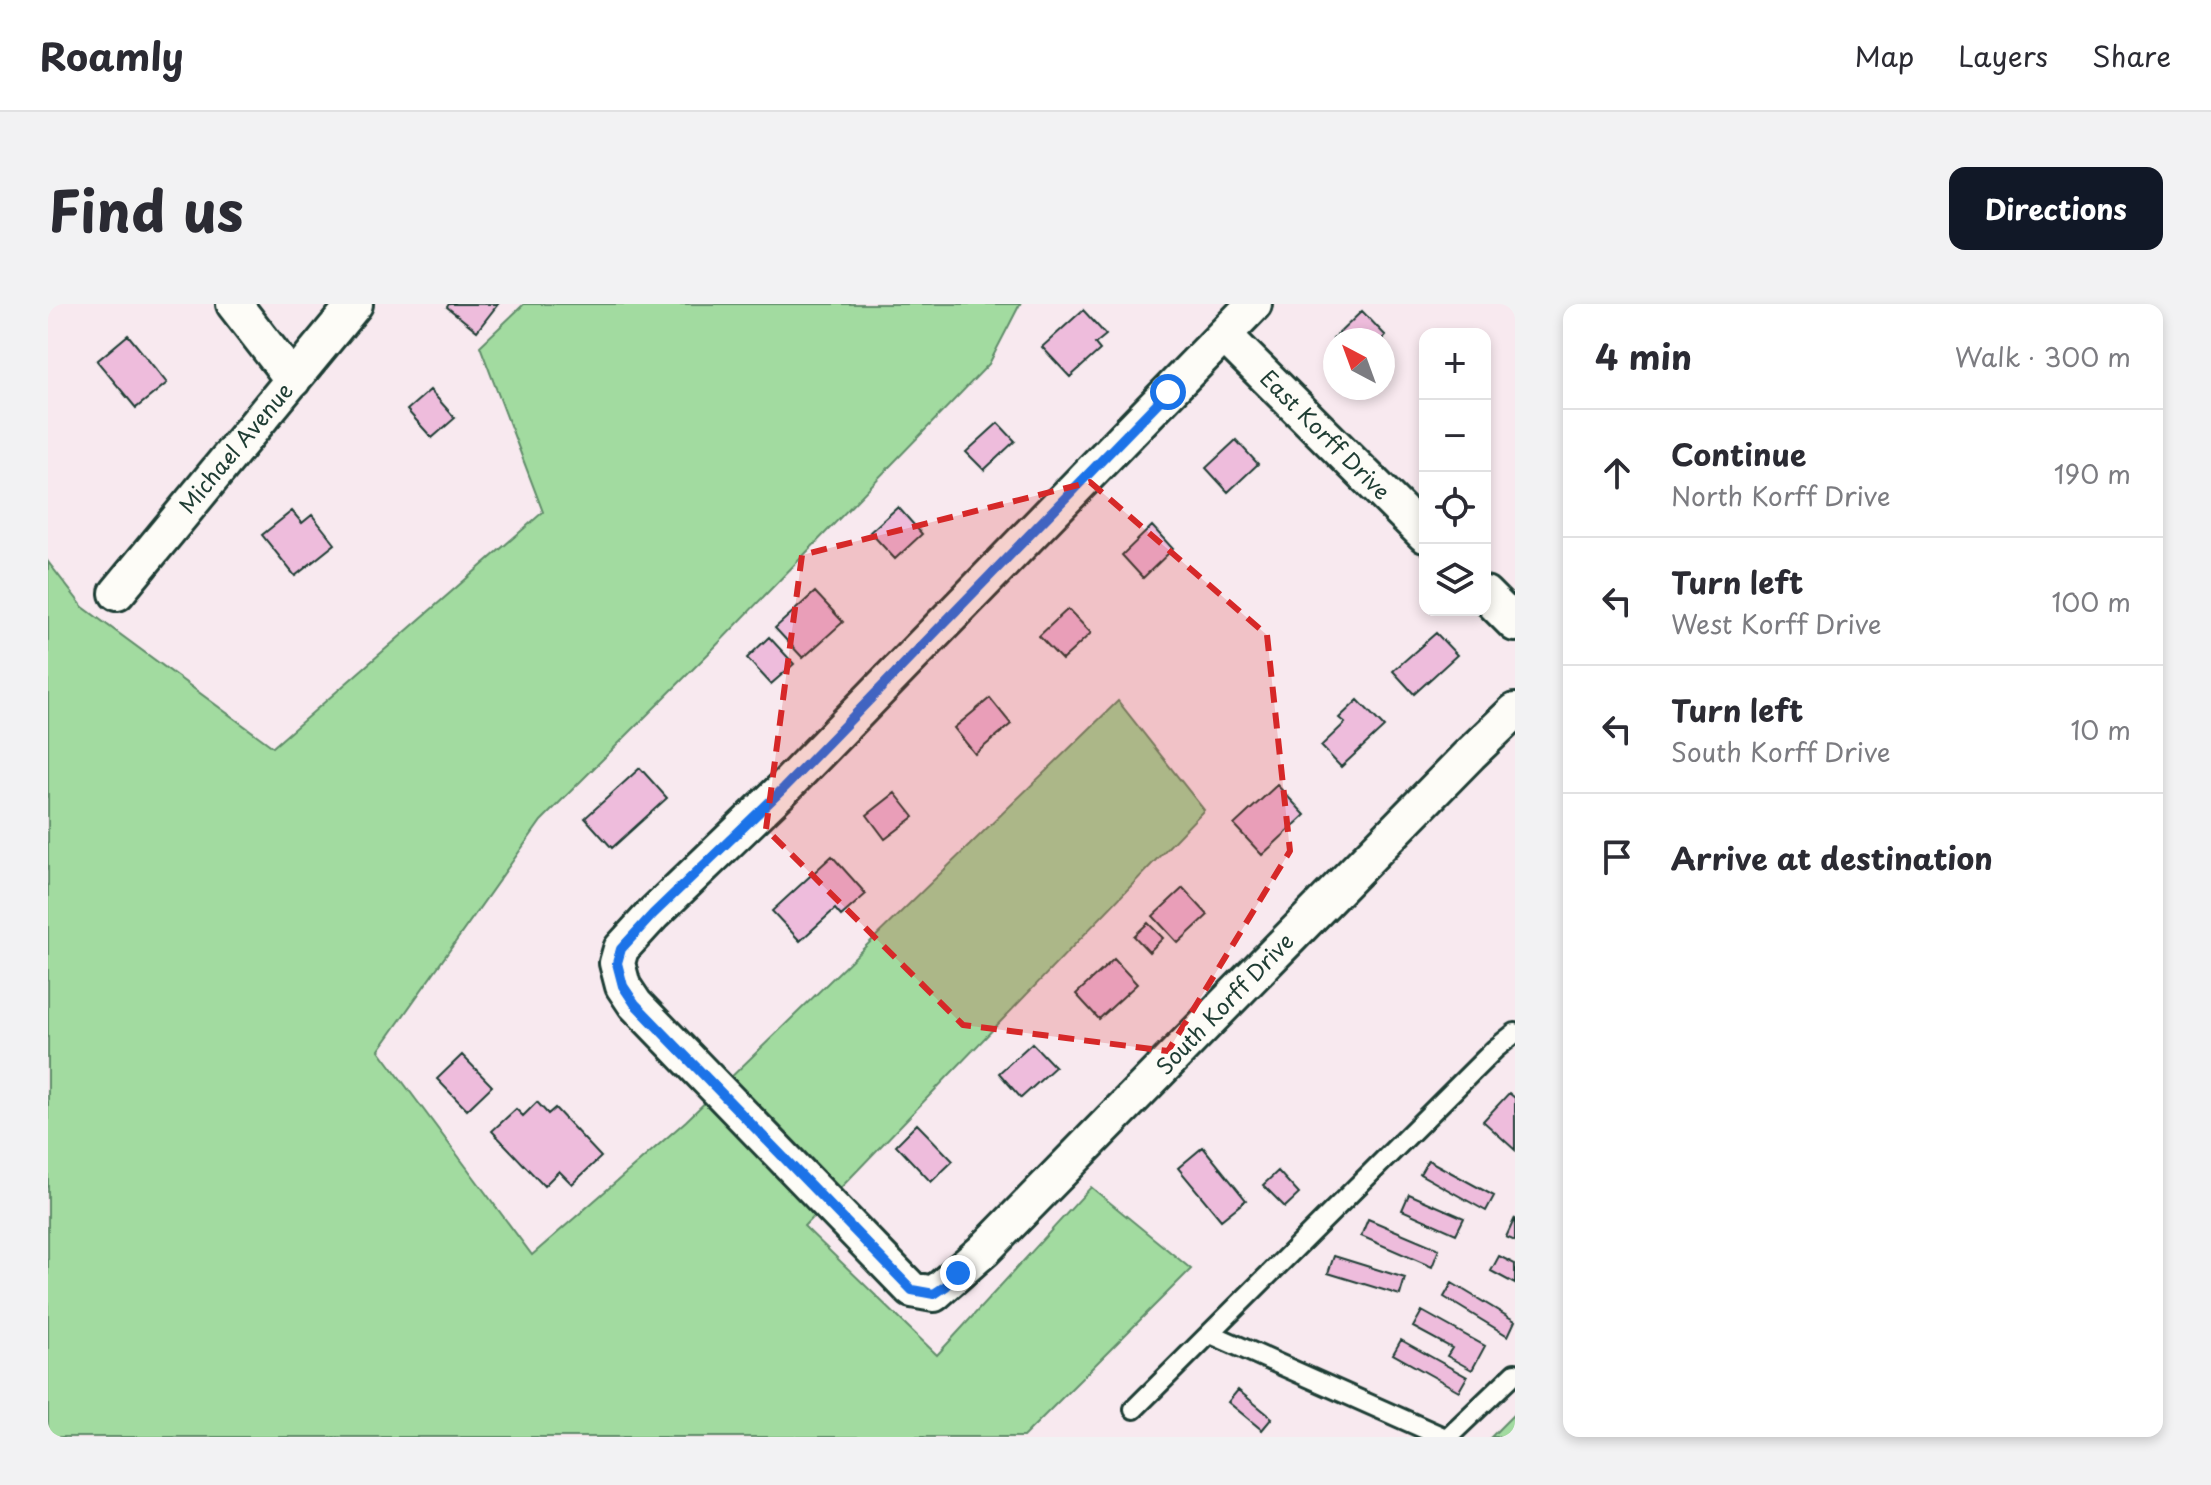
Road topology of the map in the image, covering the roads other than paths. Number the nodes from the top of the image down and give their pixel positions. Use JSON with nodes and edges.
{"nodes":[{"id":1,"x":234,"y":304,"type":"edge"},
{"id":2,"x":355,"y":304,"type":"edge"},
{"id":3,"x":1254,"y":304,"type":"edge"},
{"id":4,"x":1224,"y":335,"type":"junction"},
{"id":5,"x":293,"y":380,"type":"junction"},
{"id":6,"x":1419,"y":529,"type":"edge"},
{"id":7,"x":117,"y":593,"type":"dead end"},
{"id":8,"x":1491,"y":600,"type":"edge"},
{"id":9,"x":1515,"y":624,"type":"edge"},
{"id":10,"x":1515,"y":711,"type":"edge"},
{"id":11,"x":1515,"y":1033,"type":"edge"},
{"id":12,"x":1211,"y":1334,"type":"junction"},
{"id":13,"x":1515,"y":1373,"type":"edge"},
{"id":14,"x":1134,"y":1409,"type":"dead end"},
{"id":15,"x":1446,"y":1437,"type":"edge"}],
"edges":[{"from":1,"to":5,"type":"street"},
{"from":2,"to":5,"type":"street","name":"Michael Avenue"},
{"from":3,"to":4,"type":"street"},
{"from":4,"to":6,"type":"street","name":"East Korff Drive"},
{"from":4,"to":10,"type":"street","name":"South Korff Drive"},
{"from":5,"to":7,"type":"street","name":"Michael Avenue"},
{"from":8,"to":9,"type":"street"},
{"from":11,"to":12,"type":"lane"},
{"from":12,"to":14,"type":"lane"},
{"from":12,"to":15,"type":"lane"},
{"from":13,"to":15,"type":"lane"}]}
